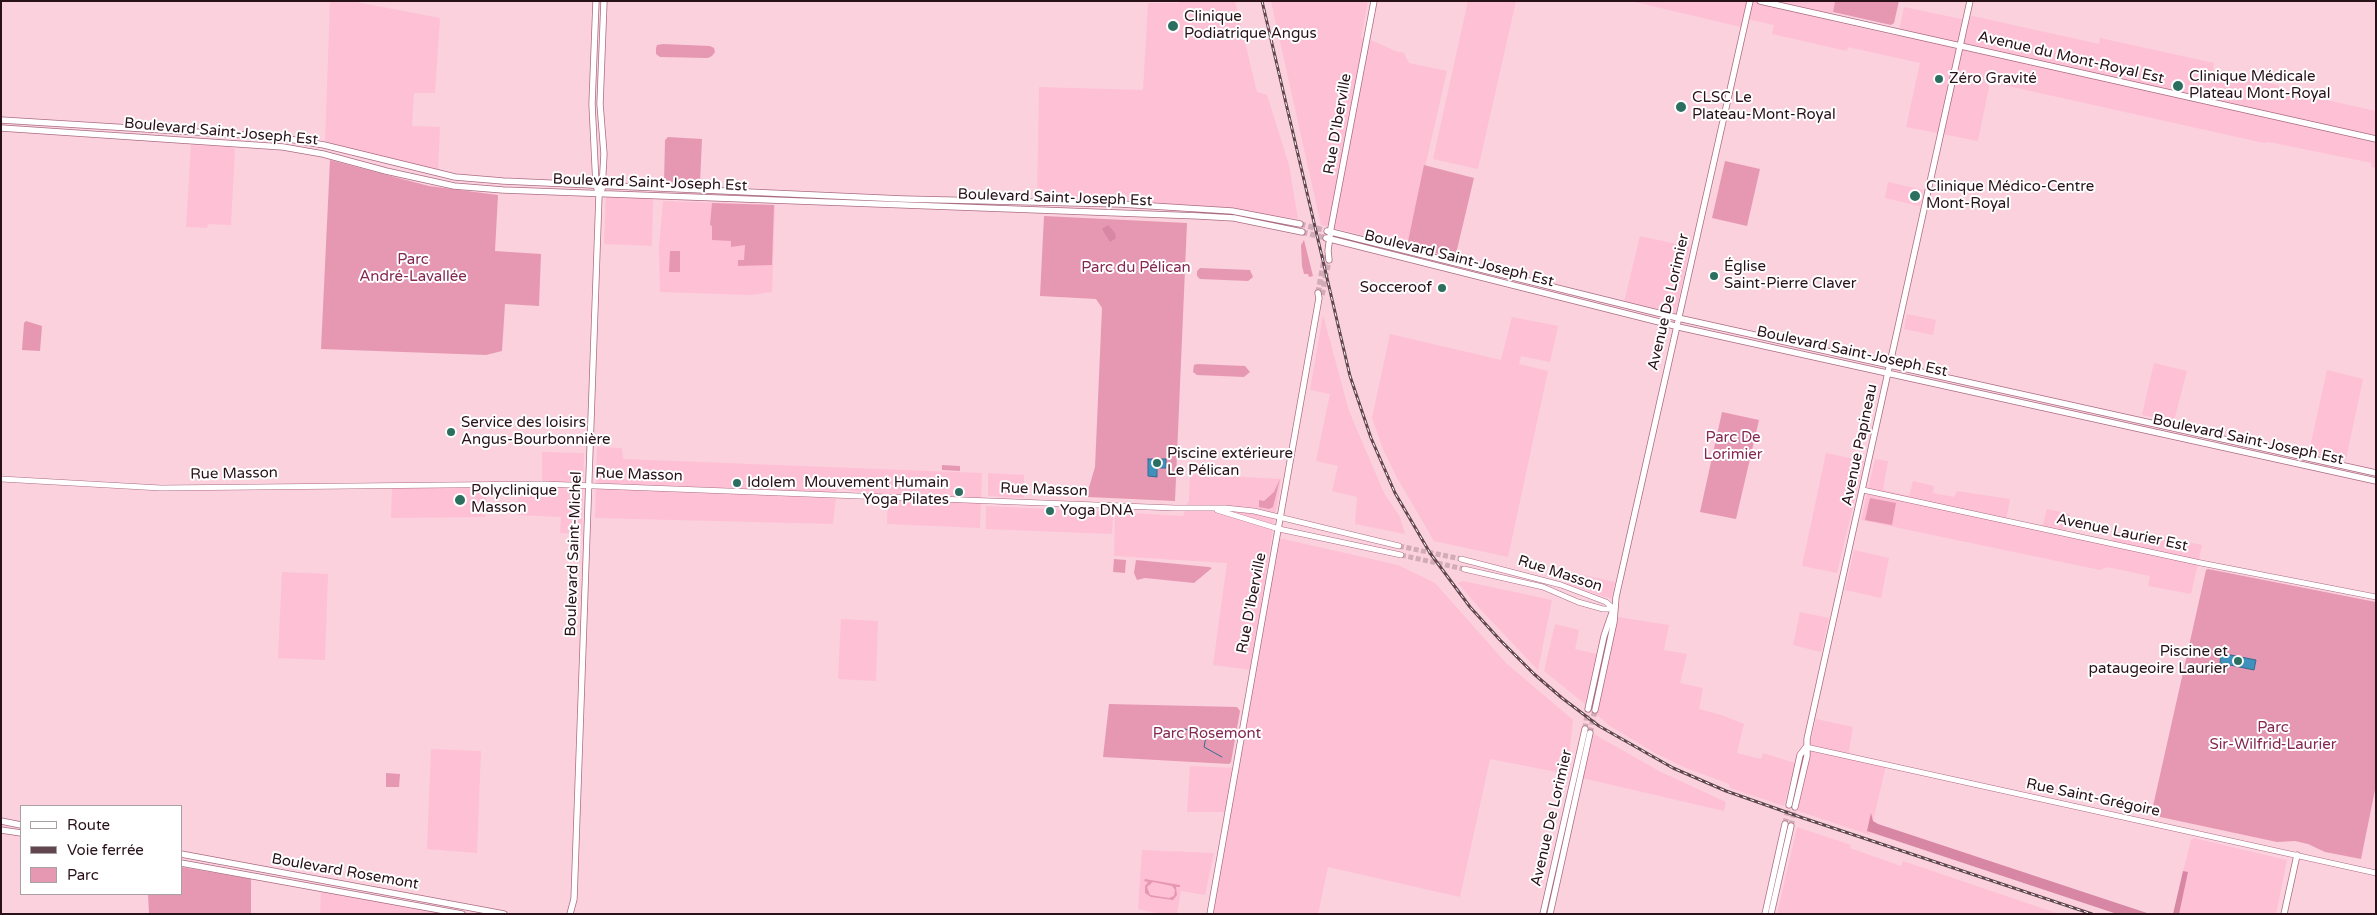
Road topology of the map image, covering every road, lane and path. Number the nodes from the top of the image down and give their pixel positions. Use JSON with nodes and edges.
{"nodes":[{"id":1,"x":596,"y":1,"type":"edge"},
{"id":2,"x":604,"y":1,"type":"edge"},
{"id":3,"x":1372,"y":1,"type":"edge"},
{"id":4,"x":1750,"y":1,"type":"edge"},
{"id":5,"x":1760,"y":1,"type":"edge"},
{"id":6,"x":1970,"y":1,"type":"edge"},
{"id":7,"x":1960,"y":46,"type":"junction"},
{"id":8,"x":1,"y":120,"type":"edge"},
{"id":9,"x":1,"y":128,"type":"edge"},
{"id":10,"x":2376,"y":139,"type":"edge"},
{"id":11,"x":596,"y":185,"type":"junction"},
{"id":12,"x":604,"y":185,"type":"junction"},
{"id":13,"x":599,"y":195,"type":"junction"},
{"id":14,"x":1300,"y":224,"type":"tunnel mouth"},
{"id":15,"x":1329,"y":231,"type":"junction"},
{"id":16,"x":1302,"y":232,"type":"tunnel mouth"},
{"id":17,"x":1328,"y":238,"type":"junction"},
{"id":18,"x":1327,"y":256,"type":"tunnel mouth"},
{"id":19,"x":1320,"y":295,"type":"tunnel mouth"},
{"id":20,"x":1678,"y":318,"type":"junction"},
{"id":21,"x":1676,"y":326,"type":"junction"},
{"id":22,"x":1889,"y":366,"type":"junction"},
{"id":23,"x":1888,"y":373,"type":"junction"},
{"id":24,"x":2376,"y":473,"type":"edge"},
{"id":25,"x":1,"y":479,"type":"edge"},
{"id":26,"x":2376,"y":481,"type":"edge"},
{"id":27,"x":589,"y":486,"type":"junction"},
{"id":28,"x":1863,"y":490,"type":"junction"},
{"id":29,"x":1217,"y":510,"type":"junction"},
{"id":30,"x":1280,"y":519,"type":"junction"},
{"id":31,"x":1279,"y":529,"type":"junction"},
{"id":32,"x":1399,"y":546,"type":"tunnel mouth"},
{"id":33,"x":1401,"y":555,"type":"tunnel mouth"},
{"id":34,"x":1461,"y":559,"type":"tunnel mouth"},
{"id":35,"x":1464,"y":569,"type":"tunnel mouth"},
{"id":36,"x":2376,"y":597,"type":"edge"},
{"id":37,"x":1614,"y":608,"type":"junction"},
{"id":38,"x":1588,"y":709,"type":"tunnel mouth"},
{"id":39,"x":1595,"y":710,"type":"tunnel mouth"},
{"id":40,"x":1806,"y":747,"type":"junction"},
{"id":41,"x":1792,"y":806,"type":"tunnel mouth"},
{"id":42,"x":1,"y":821,"type":"edge"},
{"id":43,"x":20,"y":825,"type":"edge"},
{"id":44,"x":1,"y":830,"type":"edge"},
{"id":45,"x":20,"y":833,"type":"edge"},
{"id":46,"x":182,"y":854,"type":"edge"},
{"id":47,"x":2297,"y":855,"type":"junction"},
{"id":48,"x":182,"y":863,"type":"edge"},
{"id":49,"x":2376,"y":873,"type":"edge"},
{"id":50,"x":2284,"y":913,"type":"edge"},
{"id":51,"x":462,"y":914,"type":"edge"},
{"id":52,"x":504,"y":914,"type":"edge"},
{"id":53,"x":570,"y":914,"type":"edge"},
{"id":54,"x":1210,"y":914,"type":"edge"},
{"id":55,"x":1543,"y":914,"type":"edge"},
{"id":56,"x":1550,"y":914,"type":"edge"},
{"id":57,"x":1765,"y":914,"type":"edge"},
{"id":58,"x":1771,"y":914,"type":"edge"}],
"edges":[{"from":1,"to":11,"type":"main road","name":"Boulevard Saint-Michel"},
{"from":2,"to":12,"type":"main road","name":"Boulevard Saint-Michel"},
{"from":3,"to":15,"type":"main road","name":"Rue D'Iberville"},
{"from":4,"to":20,"type":"main road","name":"Avenue De Lorimier"},
{"from":5,"to":7,"type":"main road","name":"Avenue du Mont-Royal Est"},
{"from":6,"to":7,"type":"main road","name":"Avenue Papineau"},
{"from":7,"to":10,"type":"main road","name":"Avenue du Mont-Royal Est"},
{"from":7,"to":22,"type":"main road","name":"Avenue Papineau"},
{"from":8,"to":11,"type":"main road","name":"Boulevard Saint-Joseph Est"},
{"from":9,"to":13,"type":"main road","name":"Boulevard Saint-Joseph Est"},
{"from":11,"to":12,"type":"main road","name":"Boulevard Saint-Joseph Est"},
{"from":11,"to":13,"type":"main road","name":"Boulevard Saint-Michel"},
{"from":12,"to":13,"type":"main road","name":"Boulevard Saint-Michel"},
{"from":12,"to":14,"type":"main road","name":"Boulevard Saint-Joseph Est"},
{"from":13,"to":16,"type":"main road","name":"Boulevard Saint-Joseph Est"},
{"from":13,"to":27,"type":"main road","name":"Boulevard Saint-Michel"},
{"from":15,"to":17,"type":"main road","name":"Rue D'Iberville"},
{"from":15,"to":20,"type":"main road","name":"Boulevard Saint-Joseph Est"},
{"from":17,"to":18,"type":"main road","name":"Rue D'Iberville"},
{"from":17,"to":21,"type":"main road","name":"Boulevard Saint-Joseph Est"},
{"from":19,"to":30,"type":"main road","name":"Rue D'Iberville"},
{"from":20,"to":21,"type":"main road","name":"Avenue De Lorimier"},
{"from":20,"to":22,"type":"main road","name":"Boulevard Saint-Joseph Est"},
{"from":21,"to":23,"type":"main road","name":"Boulevard Saint-Joseph Est"},
{"from":21,"to":37,"type":"main road","name":"Avenue De Lorimier"},
{"from":22,"to":23,"type":"main road","name":"Avenue Papineau"},
{"from":22,"to":24,"type":"main road","name":"Boulevard Saint-Joseph Est"},
{"from":23,"to":26,"type":"main road","name":"Boulevard Saint-Joseph Est"},
{"from":23,"to":28,"type":"main road","name":"Avenue Papineau"},
{"from":25,"to":27,"type":"street","name":"Rue Masson"},
{"from":27,"to":29,"type":"street","name":"Rue Masson"},
{"from":27,"to":53,"type":"main road","name":"Boulevard Saint-Michel"},
{"from":28,"to":36,"type":"street","name":"Avenue Laurier Est"},
{"from":28,"to":40,"type":"main road","name":"Avenue Papineau"},
{"from":29,"to":30,"type":"street","name":"Rue Masson"},
{"from":29,"to":31,"type":"street","name":"Rue Masson"},
{"from":30,"to":31,"type":"main road","name":"Rue D'Iberville"},
{"from":30,"to":32,"type":"street","name":"Rue Masson"},
{"from":31,"to":33,"type":"street","name":"Rue Masson"},
{"from":31,"to":54,"type":"main road","name":"Rue D'Iberville"},
{"from":34,"to":37,"type":"street","name":"Rue Masson"},
{"from":35,"to":37,"type":"street","name":"Rue Masson"},
{"from":37,"to":38,"type":"main road","name":"Avenue De Lorimier"},
{"from":37,"to":39,"type":"main road","name":"Avenue De Lorimier"},
{"from":40,"to":41,"type":"main road","name":"Avenue Papineau"},
{"from":40,"to":47,"type":"street","name":"Rue Saint-Grégoire"},
{"from":42,"to":43,"type":"main road"},
{"from":44,"to":45,"type":"main road"},
{"from":46,"to":52,"type":"main road","name":"Boulevard Rosemont"},
{"from":47,"to":49,"type":"street","name":"Rue Saint-Grégoire"},
{"from":47,"to":50,"type":"main road"},
{"from":48,"to":51,"type":"main road","name":"Boulevard Rosemont"},
{"from":55,"to":56,"type":"main road","name":"Avenue De Lorimier"},
{"from":57,"to":58,"type":"main road"}]}
